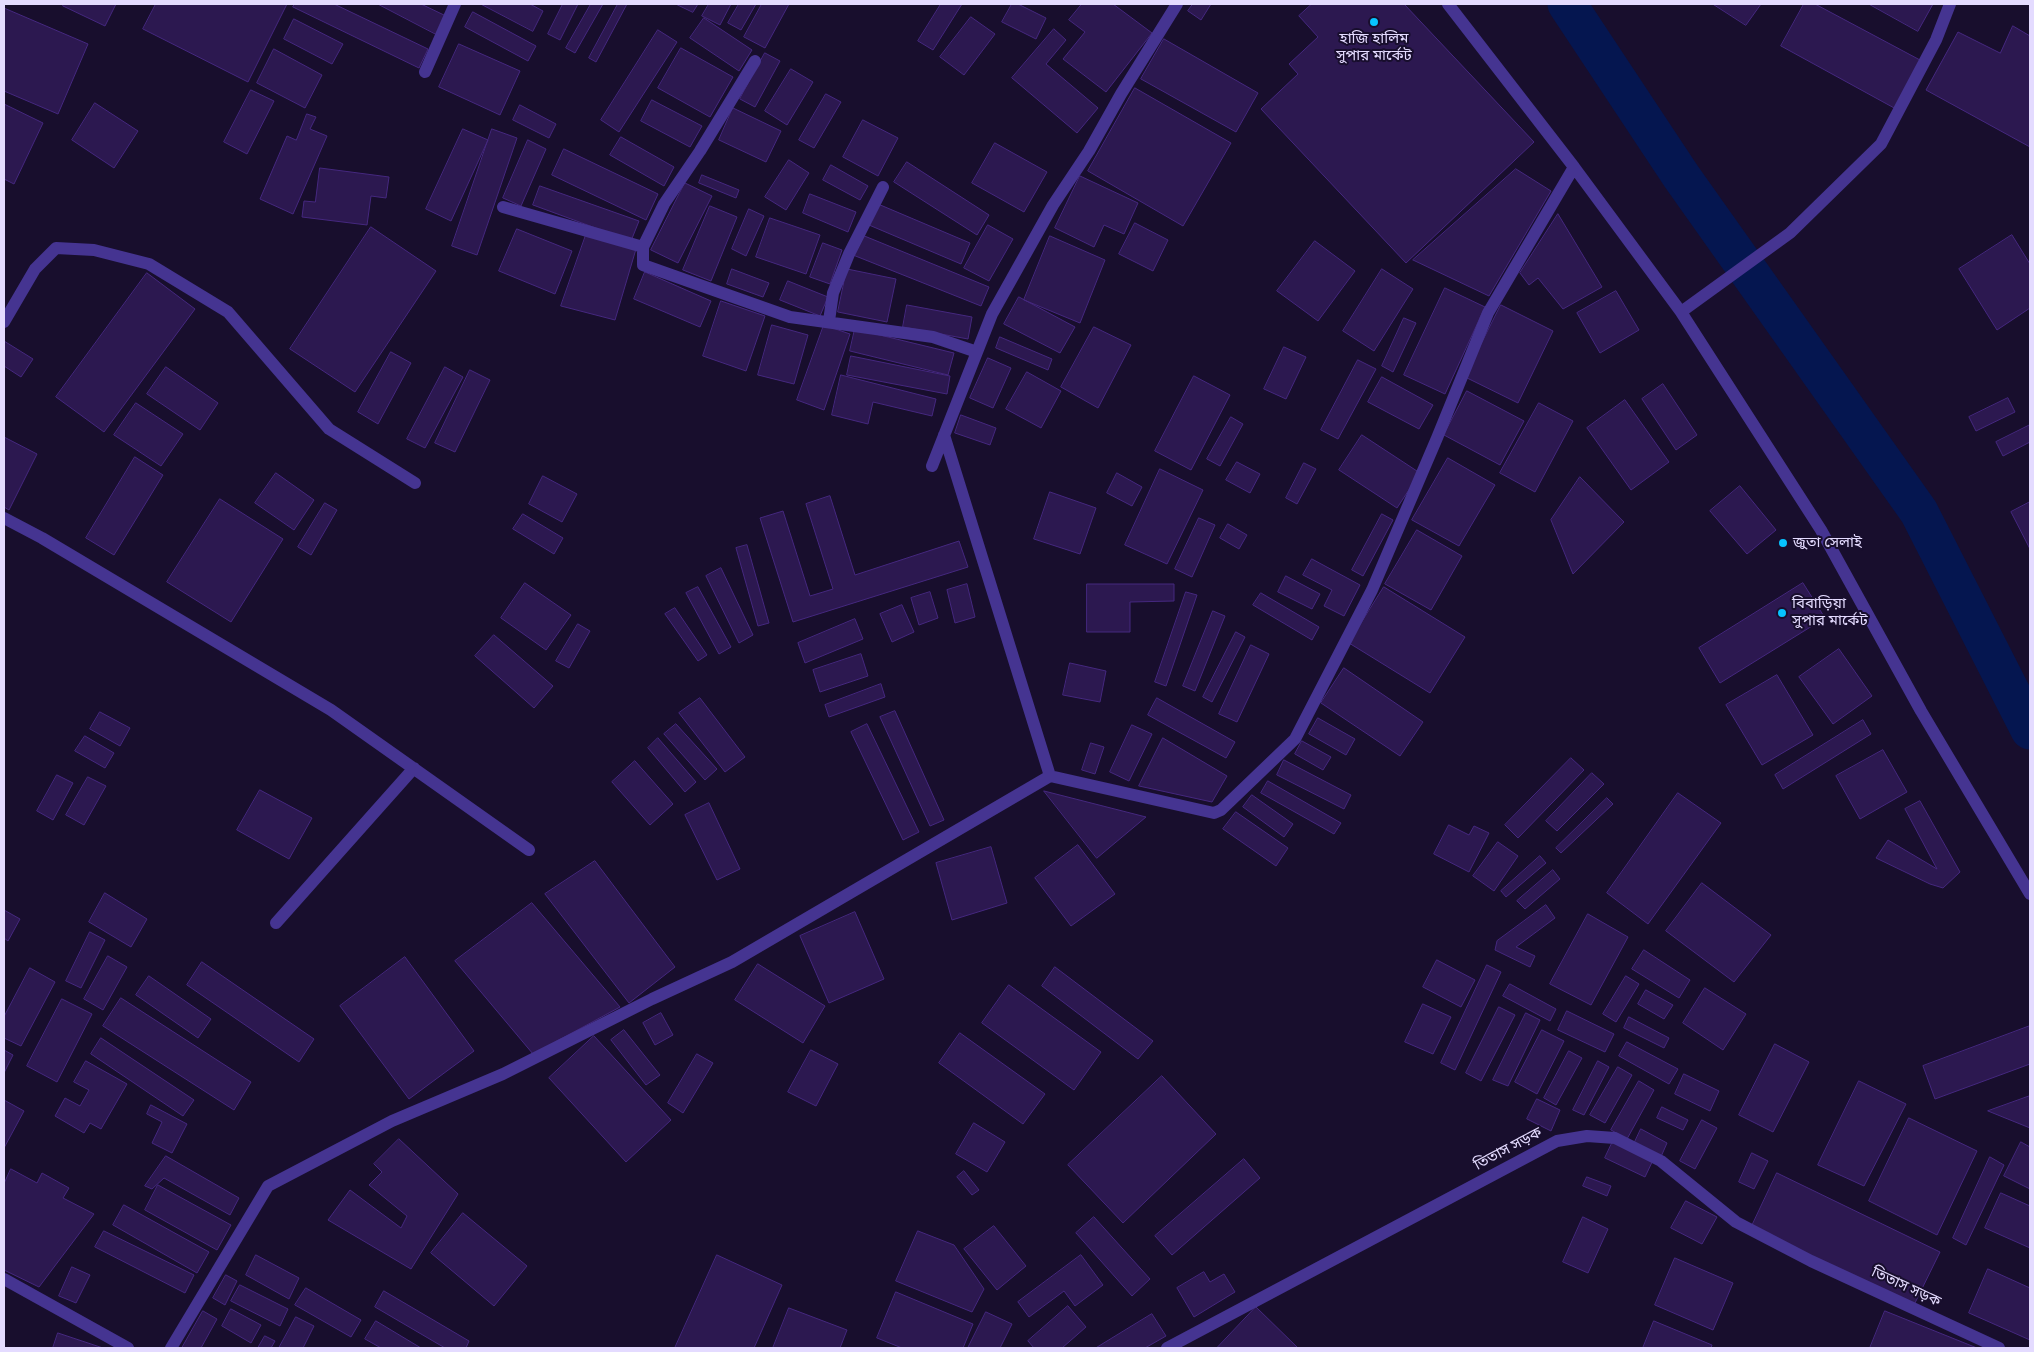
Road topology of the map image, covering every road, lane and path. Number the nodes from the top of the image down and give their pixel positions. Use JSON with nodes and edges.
{"nodes":[{"id":1,"x":455,"y":4,"type":"edge"},
{"id":2,"x":1176,"y":4,"type":"edge"},
{"id":3,"x":1448,"y":4,"type":"edge"},
{"id":4,"x":1950,"y":4,"type":"edge"},
{"id":5,"x":755,"y":61,"type":"dead end"},
{"id":6,"x":425,"y":72,"type":"dead end"},
{"id":7,"x":1574,"y":167,"type":"junction"},
{"id":8,"x":883,"y":187,"type":"dead end"},
{"id":9,"x":503,"y":207,"type":"dead end"},
{"id":10,"x":643,"y":246,"type":"junction"},
{"id":11,"x":1681,"y":312,"type":"junction"},
{"id":12,"x":829,"y":321,"type":"junction"},
{"id":13,"x":4,"y":322,"type":"edge"},
{"id":14,"x":977,"y":352,"type":"junction"},
{"id":15,"x":944,"y":435,"type":"junction"},
{"id":16,"x":932,"y":466,"type":"dead end"},
{"id":17,"x":415,"y":483,"type":"dead end"},
{"id":18,"x":4,"y":518,"type":"edge"},
{"id":19,"x":414,"y":768,"type":"junction"},
{"id":20,"x":1050,"y":776,"type":"junction"},
{"id":21,"x":529,"y":850,"type":"dead end"},
{"id":22,"x":2030,"y":894,"type":"edge"},
{"id":23,"x":276,"y":922,"type":"dead end"},
{"id":24,"x":4,"y":1279,"type":"edge"},
{"id":25,"x":128,"y":1348,"type":"edge"},
{"id":26,"x":171,"y":1348,"type":"edge"},
{"id":27,"x":1167,"y":1348,"type":"edge"},
{"id":28,"x":1999,"y":1348,"type":"edge"}],
"edges":[{"from":1,"to":6,"type":"street"},
{"from":2,"to":14,"type":"street"},
{"from":3,"to":7,"type":"street"},
{"from":4,"to":11,"type":"street"},
{"from":5,"to":10,"type":"street"},
{"from":7,"to":11,"type":"street"},
{"from":7,"to":20,"type":"street"},
{"from":8,"to":12,"type":"street"},
{"from":9,"to":10,"type":"street"},
{"from":10,"to":12,"type":"street"},
{"from":11,"to":22,"type":"street"},
{"from":12,"to":14,"type":"street"},
{"from":13,"to":17,"type":"street"},
{"from":14,"to":15,"type":"street"},
{"from":15,"to":16,"type":"street"},
{"from":15,"to":20,"type":"street"},
{"from":18,"to":19,"type":"street"},
{"from":19,"to":21,"type":"street"},
{"from":19,"to":23,"type":"street"},
{"from":20,"to":26,"type":"street"},
{"from":24,"to":25,"type":"street"},
{"from":27,"to":28,"type":"street","name":"তিতাস সড়ক"}]}
